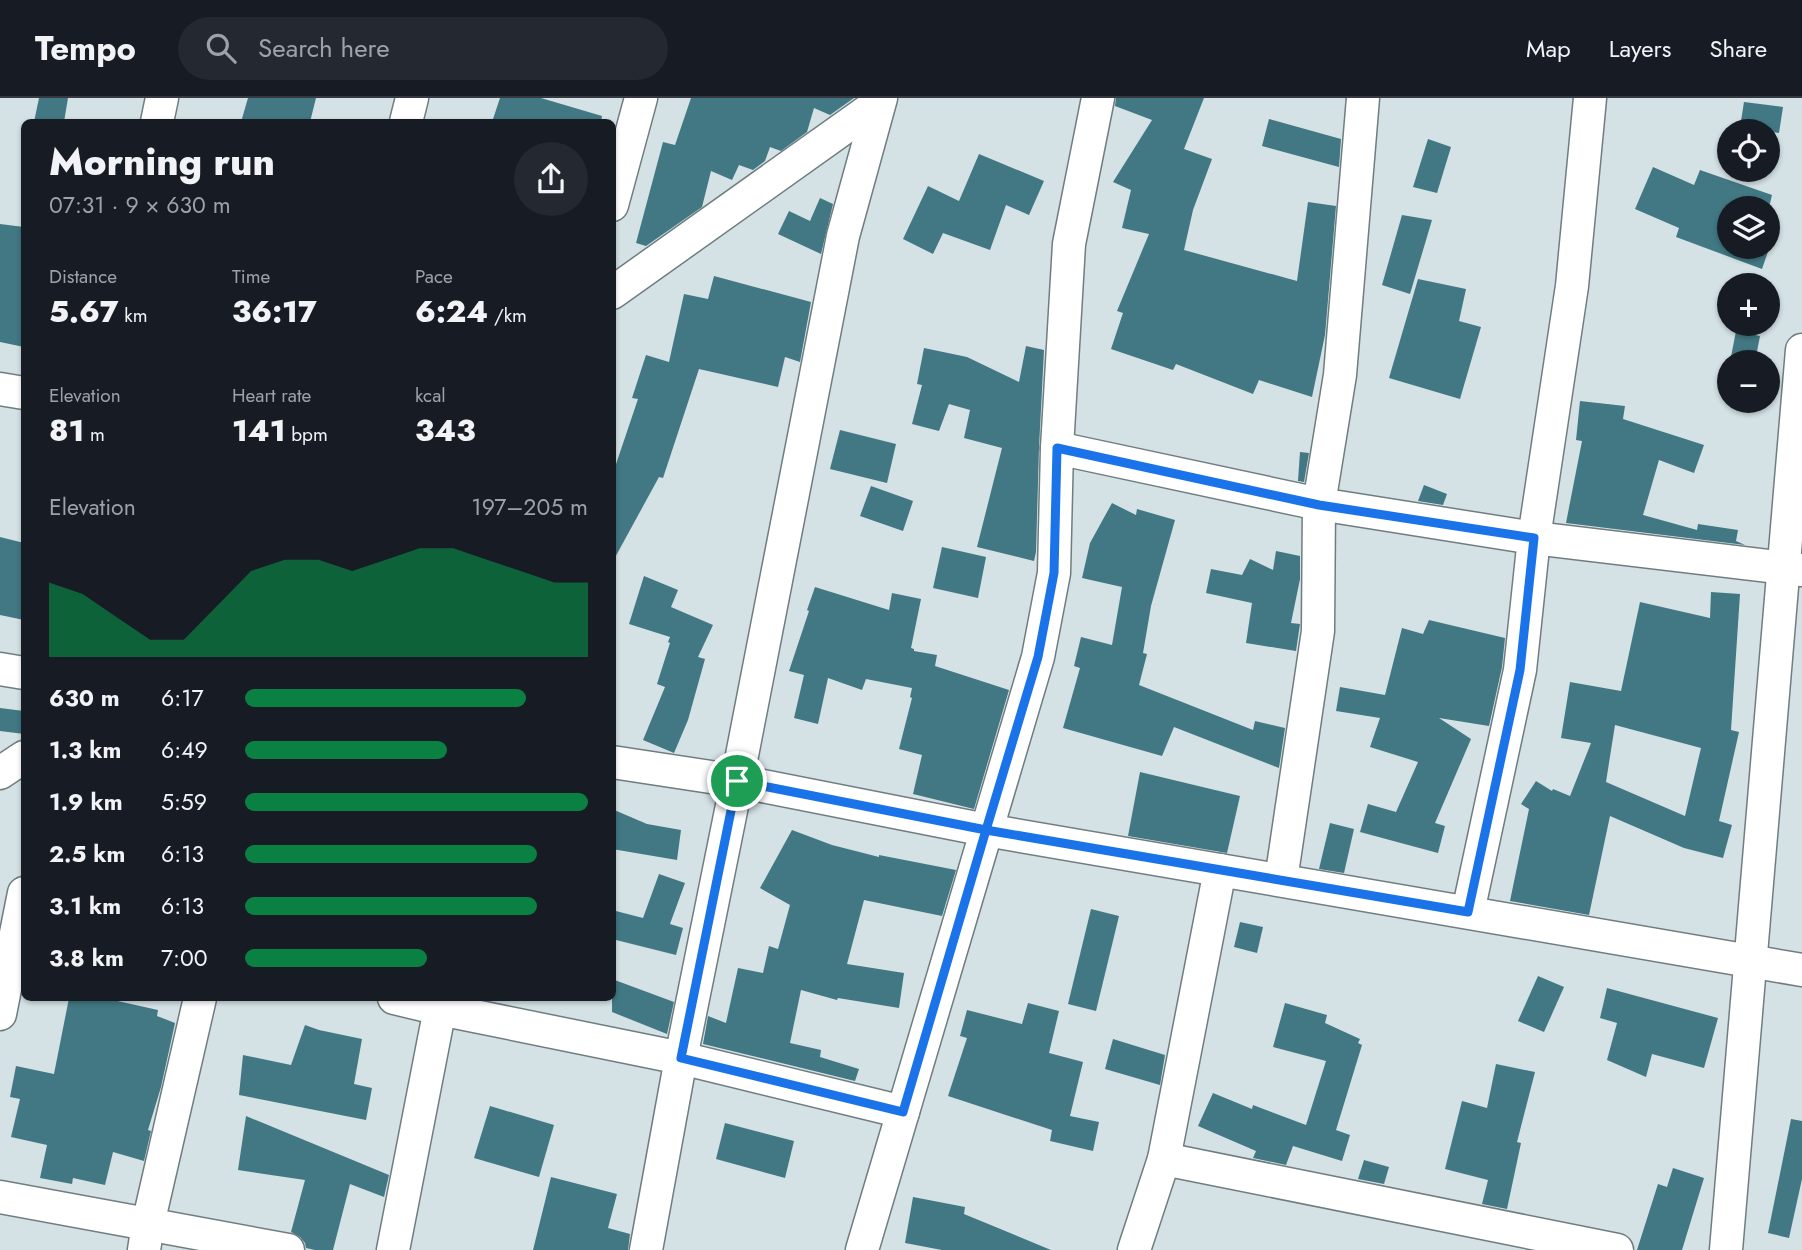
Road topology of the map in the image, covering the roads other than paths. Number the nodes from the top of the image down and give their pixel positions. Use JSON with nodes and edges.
{"nodes":[{"id":1,"x":162,"y":98,"type":"edge"},
{"id":2,"x":412,"y":98,"type":"edge"},
{"id":3,"x":641,"y":98,"type":"edge"},
{"id":4,"x":1098,"y":98,"type":"edge"},
{"id":5,"x":1363,"y":98,"type":"edge"},
{"id":6,"x":1590,"y":98,"type":"edge"},
{"id":7,"x":880,"y":101,"type":"edge"},
{"id":8,"x":158,"y":119,"type":"edge"},
{"id":9,"x":407,"y":119,"type":"edge"},
{"id":10,"x":616,"y":190,"type":"edge"},
{"id":11,"x":616,"y":290,"type":"edge"},
{"id":12,"x":1802,"y":349,"type":"edge"},
{"id":13,"x":0,"y":389,"type":"edge"},
{"id":14,"x":21,"y":392,"type":"edge"},
{"id":15,"x":1057,"y":448,"type":"junction"},
{"id":16,"x":1319,"y":505,"type":"junction"},
{"id":17,"x":1534,"y":538,"type":"junction"},
{"id":18,"x":1793,"y":569,"type":"edge"},
{"id":19,"x":0,"y":669,"type":"edge"},
{"id":20,"x":21,"y":672,"type":"edge"},
{"id":21,"x":21,"y":759,"type":"edge"},
{"id":22,"x":616,"y":763,"type":"edge"},
{"id":23,"x":0,"y":773,"type":"edge"},
{"id":24,"x":737,"y":781,"type":"junction"},
{"id":25,"x":986,"y":830,"type":"junction"},
{"id":26,"x":1220,"y":870,"type":"junction"},
{"id":27,"x":1280,"y":880,"type":"junction"},
{"id":28,"x":21,"y":908,"type":"edge"},
{"id":29,"x":1468,"y":912,"type":"junction"},
{"id":30,"x":1751,"y":960,"type":"junction"},
{"id":31,"x":1802,"y":970,"type":"edge"},
{"id":32,"x":199,"y":1001,"type":"edge"},
{"id":33,"x":422,"y":1001,"type":"edge"},
{"id":34,"x":441,"y":1003,"type":"edge"},
{"id":35,"x":0,"y":1014,"type":"edge"},
{"id":36,"x":681,"y":1058,"type":"junction"},
{"id":37,"x":903,"y":1112,"type":"junction"},
{"id":38,"x":1164,"y":1158,"type":"junction"},
{"id":39,"x":0,"y":1196,"type":"edge"},
{"id":40,"x":146,"y":1237,"type":"edge"},
{"id":41,"x":288,"y":1250,"type":"edge"},
{"id":42,"x":393,"y":1250,"type":"edge"},
{"id":43,"x":646,"y":1250,"type":"edge"},
{"id":44,"x":862,"y":1250,"type":"edge"},
{"id":45,"x":1134,"y":1250,"type":"edge"},
{"id":46,"x":1617,"y":1250,"type":"edge"},
{"id":47,"x":1726,"y":1250,"type":"edge"}],
"edges":[{"from":1,"to":8,"type":"street"},
{"from":2,"to":9,"type":"street"},
{"from":3,"to":10,"type":"street"},
{"from":4,"to":15,"type":"street"},
{"from":5,"to":16,"type":"street"},
{"from":6,"to":17,"type":"street"},
{"from":7,"to":11,"type":"street"},
{"from":7,"to":24,"type":"street"},
{"from":12,"to":18,"type":"street"},
{"from":13,"to":14,"type":"street"},
{"from":15,"to":16,"type":"street"},
{"from":15,"to":25,"type":"street"},
{"from":16,"to":17,"type":"street"},
{"from":16,"to":27,"type":"street"},
{"from":17,"to":18,"type":"street"},
{"from":17,"to":29,"type":"street"},
{"from":18,"to":30,"type":"street"},
{"from":19,"to":20,"type":"street"},
{"from":21,"to":23,"type":"street"},
{"from":22,"to":24,"type":"street"},
{"from":24,"to":25,"type":"street"},
{"from":24,"to":36,"type":"street"},
{"from":25,"to":26,"type":"street"},
{"from":25,"to":37,"type":"street"},
{"from":26,"to":27,"type":"street"},
{"from":26,"to":38,"type":"street"},
{"from":27,"to":29,"type":"street"},
{"from":28,"to":35,"type":"street"},
{"from":29,"to":30,"type":"street"},
{"from":30,"to":31,"type":"street"},
{"from":30,"to":47,"type":"street"},
{"from":32,"to":40,"type":"street"},
{"from":33,"to":34,"type":"street"},
{"from":34,"to":36,"type":"street"},
{"from":34,"to":42,"type":"street"},
{"from":36,"to":37,"type":"street"},
{"from":36,"to":43,"type":"street"},
{"from":37,"to":44,"type":"street"},
{"from":38,"to":45,"type":"street"},
{"from":38,"to":46,"type":"street"},
{"from":39,"to":40,"type":"street"},
{"from":40,"to":41,"type":"street"}]}
